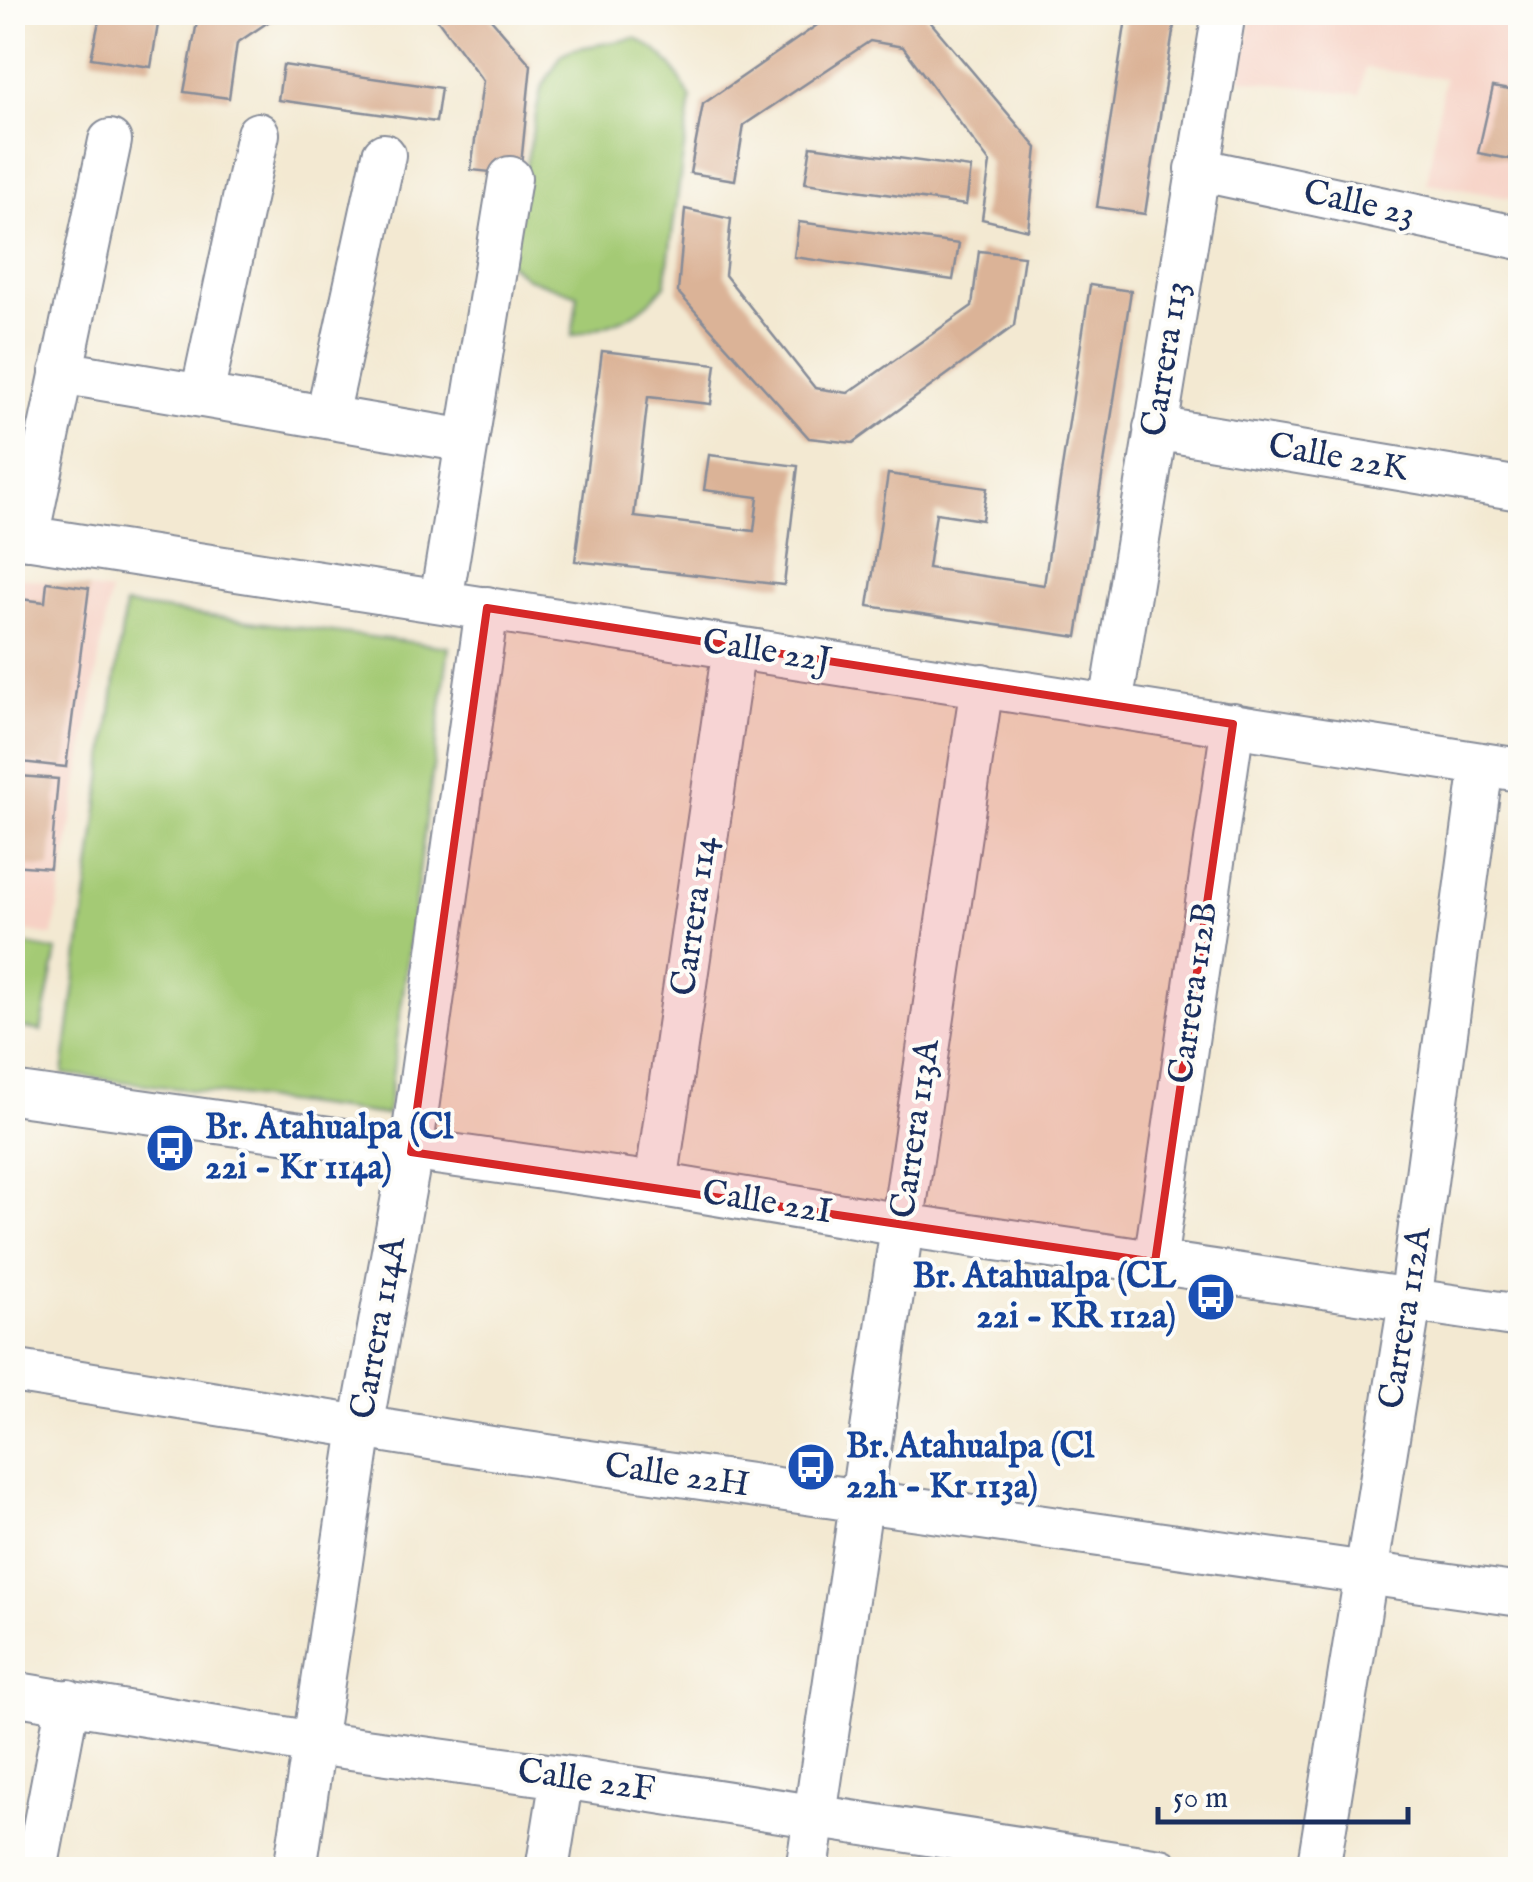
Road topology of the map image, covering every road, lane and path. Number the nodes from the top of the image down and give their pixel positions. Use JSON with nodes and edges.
{"nodes":[{"id":1,"x":1224,"y":12,"type":"edge"},
{"id":2,"x":258,"y":134,"type":"dead end"},
{"id":3,"x":110,"y":141,"type":"dead end"},
{"id":4,"x":384,"y":156,"type":"dead end"},
{"id":5,"x":1197,"y":169,"type":"junction"},
{"id":6,"x":510,"y":178,"type":"dead end"},
{"id":7,"x":1520,"y":238,"type":"edge"},
{"id":8,"x":62,"y":372,"type":"junction"},
{"id":9,"x":202,"y":395,"type":"junction"},
{"id":10,"x":326,"y":416,"type":"junction"},
{"id":11,"x":1155,"y":428,"type":"junction"},
{"id":12,"x":468,"y":441,"type":"junction"},
{"id":13,"x":1520,"y":489,"type":"edge"},
{"id":14,"x":20,"y":536,"type":"edge"},
{"id":15,"x":442,"y":600,"type":"junction"},
{"id":16,"x":487,"y":608,"type":"junction"},
{"id":17,"x":734,"y":647,"type":"junction"},
{"id":18,"x":982,"y":685,"type":"junction"},
{"id":19,"x":1111,"y":705,"type":"junction"},
{"id":20,"x":1233,"y":724,"type":"junction"},
{"id":21,"x":1501,"y":767,"type":"edge"},
{"id":22,"x":12,"y":1093,"type":"edge"},
{"id":23,"x":412,"y":1152,"type":"junction"},
{"id":24,"x":656,"y":1184,"type":"junction"},
{"id":25,"x":902,"y":1225,"type":"junction"},
{"id":26,"x":1155,"y":1262,"type":"junction"},
{"id":27,"x":1410,"y":1302,"type":"junction"},
{"id":28,"x":1520,"y":1316,"type":"edge"},
{"id":29,"x":12,"y":1372,"type":"edge"},
{"id":30,"x":361,"y":1428,"type":"junction"},
{"id":31,"x":861,"y":1503,"type":"junction"},
{"id":32,"x":1365,"y":1574,"type":"junction"},
{"id":33,"x":1520,"y":1596,"type":"edge"},
{"id":34,"x":12,"y":1693,"type":"edge"},
{"id":35,"x":68,"y":1701,"type":"junction"},
{"id":36,"x":314,"y":1743,"type":"junction"},
{"id":37,"x":562,"y":1776,"type":"junction"},
{"id":38,"x":815,"y":1816,"type":"junction"},
{"id":39,"x":1059,"y":1861,"type":"edge"},
{"id":40,"x":36,"y":1870,"type":"edge"},
{"id":41,"x":295,"y":1870,"type":"edge"},
{"id":42,"x":547,"y":1870,"type":"edge"},
{"id":43,"x":807,"y":1870,"type":"edge"},
{"id":44,"x":1160,"y":1870,"type":"edge"},
{"id":45,"x":1318,"y":1870,"type":"edge"}],
"edges":[{"from":1,"to":5,"type":"street","name":"Carrera 113"},
{"from":2,"to":9,"type":"street"},
{"from":3,"to":8,"type":"street"},
{"from":4,"to":10,"type":"street"},
{"from":5,"to":7,"type":"street","name":"Calle 23"},
{"from":5,"to":11,"type":"street","name":"Carrera 113"},
{"from":6,"to":12,"type":"street"},
{"from":8,"to":9,"type":"street"},
{"from":8,"to":14,"type":"street"},
{"from":9,"to":10,"type":"street"},
{"from":10,"to":12,"type":"street"},
{"from":11,"to":13,"type":"street","name":"Calle 22K"},
{"from":11,"to":19,"type":"street","name":"Carrera 113"},
{"from":12,"to":15,"type":"street"},
{"from":14,"to":15,"type":"street","name":"Calle 22J"},
{"from":15,"to":16,"type":"street","name":"Calle 22J"},
{"from":16,"to":17,"type":"street","name":"Calle 22J"},
{"from":16,"to":23,"type":"street","name":"Carrera 114A"},
{"from":17,"to":18,"type":"street","name":"Calle 22J"},
{"from":17,"to":24,"type":"street","name":"Carrera 114"},
{"from":18,"to":19,"type":"street","name":"Calle 22J"},
{"from":18,"to":25,"type":"street","name":"Carrera 113A"},
{"from":19,"to":20,"type":"street","name":"Calle 22J"},
{"from":20,"to":21,"type":"street","name":"Calle 22J"},
{"from":20,"to":26,"type":"street","name":"Carrera 112B"},
{"from":21,"to":27,"type":"street","name":"Carrera 112A"},
{"from":22,"to":23,"type":"street","name":"Calle 22I"},
{"from":23,"to":24,"type":"street","name":"Calle 22I"},
{"from":23,"to":30,"type":"street","name":"Carrera 114A"},
{"from":24,"to":25,"type":"street","name":"Calle 22I"},
{"from":25,"to":26,"type":"street","name":"Calle 22I"},
{"from":25,"to":31,"type":"street","name":"Carrera 113A"},
{"from":26,"to":27,"type":"street","name":"Calle 22I"},
{"from":27,"to":28,"type":"street","name":"Calle 22I"},
{"from":27,"to":32,"type":"street","name":"Carrera 112A"},
{"from":29,"to":30,"type":"street","name":"Calle 22H"},
{"from":30,"to":31,"type":"street","name":"Calle 22H"},
{"from":30,"to":36,"type":"street","name":"Carrera 114A"},
{"from":31,"to":32,"type":"street","name":"Calle 22H"},
{"from":31,"to":38,"type":"street","name":"Carrera 113A"},
{"from":32,"to":33,"type":"street","name":"Calle 22H"},
{"from":32,"to":45,"type":"street","name":"Carrera 112A"},
{"from":34,"to":35,"type":"street","name":"Calle 22F"},
{"from":35,"to":36,"type":"street","name":"Calle 22F"},
{"from":35,"to":40,"type":"street"},
{"from":36,"to":37,"type":"street","name":"Calle 22F"},
{"from":36,"to":41,"type":"street","name":"Carrera 114A"},
{"from":37,"to":38,"type":"street","name":"Calle 22F"},
{"from":37,"to":42,"type":"street"},
{"from":38,"to":39,"type":"street","name":"Calle 22F"},
{"from":38,"to":43,"type":"street","name":"Carrera 113A"},
{"from":39,"to":44,"type":"street","name":"Calle 22F"}]}
